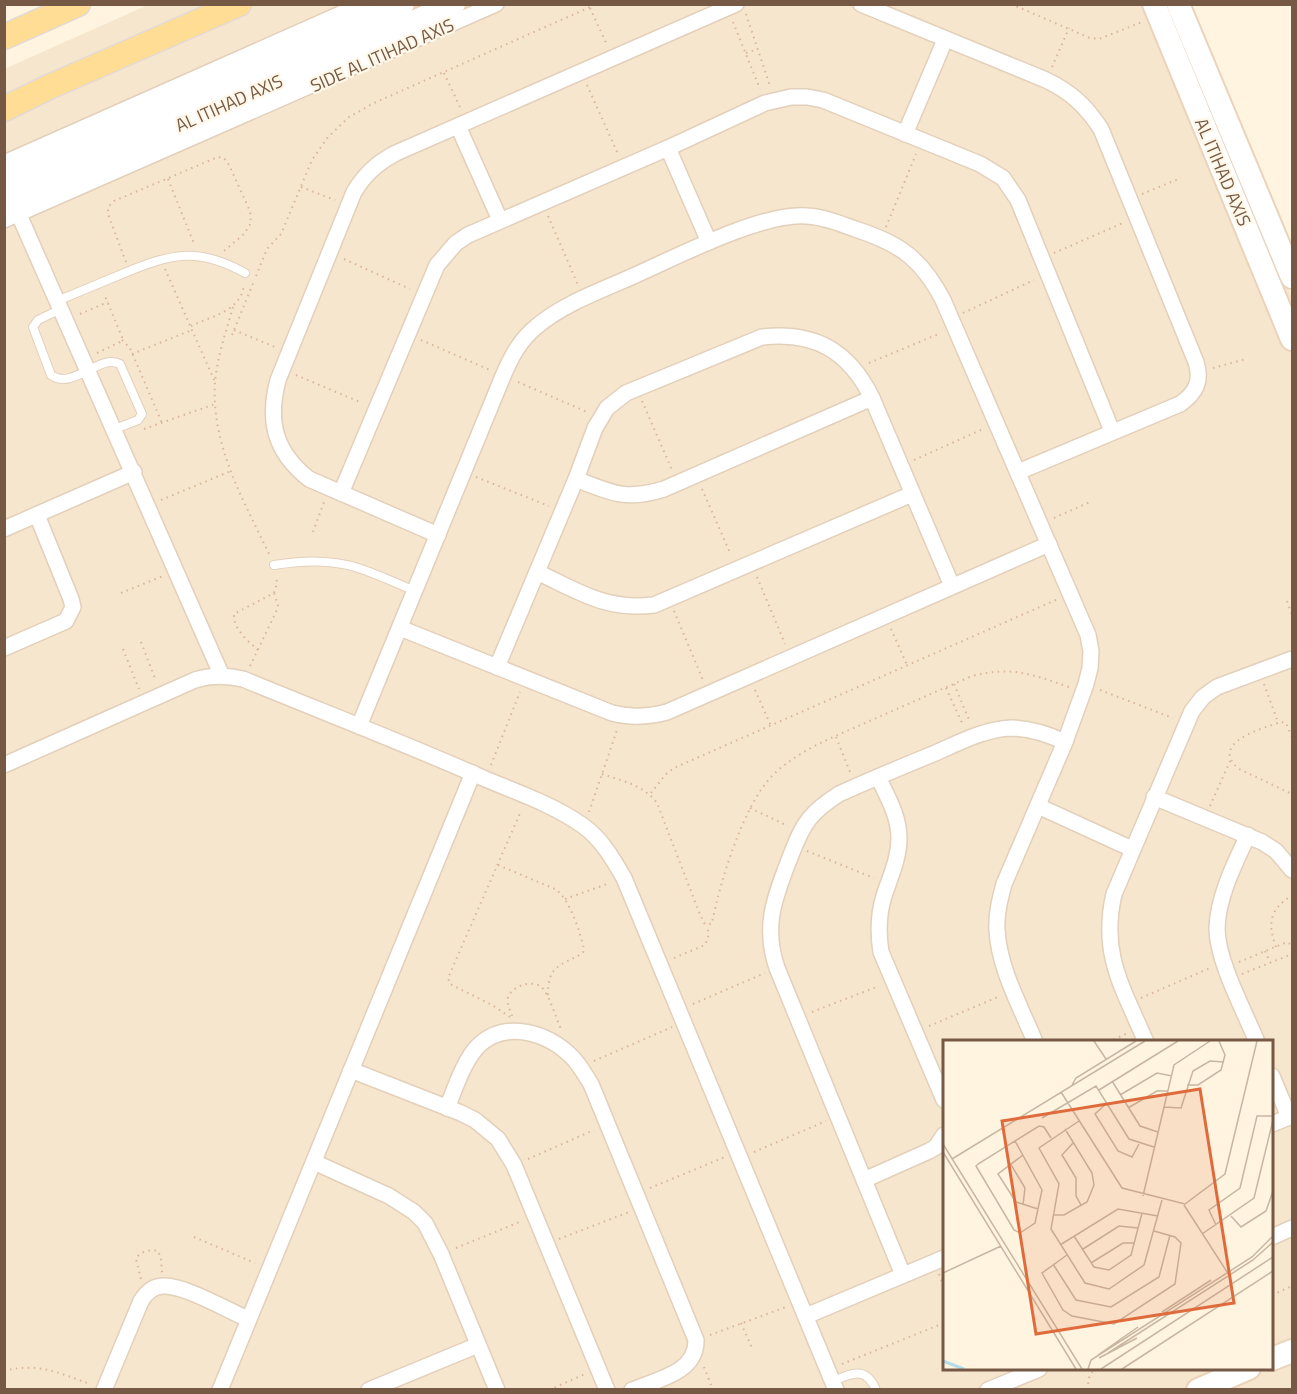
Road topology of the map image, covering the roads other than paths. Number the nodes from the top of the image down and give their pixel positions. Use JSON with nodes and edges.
{"nodes":[{"id":1,"x":78,"y":4,"type":"edge"},
{"id":2,"x":239,"y":4,"type":"edge"},
{"id":3,"x":363,"y":4,"type":"edge"},
{"id":4,"x":403,"y":4,"type":"edge"},
{"id":5,"x":454,"y":4,"type":"edge"},
{"id":6,"x":496,"y":4,"type":"edge"},
{"id":7,"x":861,"y":4,"type":"edge"},
{"id":8,"x":1178,"y":4,"type":"edge"},
{"id":9,"x":735,"y":6,"type":"edge"},
{"id":10,"x":1156,"y":10,"type":"edge"},
{"id":11,"x":4,"y":37,"type":"edge"},
{"id":12,"x":945,"y":40,"type":"junction"},
{"id":13,"x":230,"y":72,"type":"junction"},
{"id":14,"x":4,"y":109,"type":"edge"},
{"id":15,"x":463,"y":124,"type":"junction"},
{"id":16,"x":905,"y":134,"type":"junction"},
{"id":17,"x":668,"y":148,"type":"junction"},
{"id":18,"x":4,"y":163,"type":"edge"},
{"id":19,"x":8,"y":200,"type":"edge"},
{"id":20,"x":500,"y":220,"type":"junction"},
{"id":21,"x":709,"y":242,"type":"junction"},
{"id":22,"x":245,"y":273,"type":"road end"},
{"id":23,"x":1293,"y":277,"type":"edge"},
{"id":24,"x":61,"y":310,"type":"junction"},
{"id":25,"x":1293,"y":339,"type":"edge"},
{"id":26,"x":86,"y":365,"type":"junction"},
{"id":27,"x":872,"y":399,"type":"junction"},
{"id":28,"x":1112,"y":431,"type":"junction"},
{"id":29,"x":117,"y":434,"type":"junction"},
{"id":30,"x":134,"y":472,"type":"junction"},
{"id":31,"x":1018,"y":472,"type":"junction"},
{"id":32,"x":576,"y":479,"type":"junction"},
{"id":33,"x":335,"y":491,"type":"junction"},
{"id":34,"x":912,"y":495,"type":"junction"},
{"id":35,"x":37,"y":515,"type":"junction"},
{"id":36,"x":4,"y":529,"type":"edge"},
{"id":37,"x":438,"y":535,"type":"junction"},
{"id":38,"x":1049,"y":544,"type":"junction"},
{"id":39,"x":274,"y":565,"type":"road end"},
{"id":40,"x":537,"y":572,"type":"junction"},
{"id":41,"x":952,"y":586,"type":"junction"},
{"id":42,"x":415,"y":591,"type":"junction"},
{"id":43,"x":400,"y":628,"type":"junction"},
{"id":44,"x":4,"y":648,"type":"edge"},
{"id":45,"x":1293,"y":659,"type":"edge"},
{"id":46,"x":497,"y":667,"type":"junction"},
{"id":47,"x":222,"y":676,"type":"junction"},
{"id":48,"x":359,"y":726,"type":"junction"},
{"id":49,"x":1065,"y":741,"type":"junction"},
{"id":50,"x":4,"y":765,"type":"edge"},
{"id":51,"x":479,"y":776,"type":"junction"},
{"id":52,"x":878,"y":777,"type":"junction"},
{"id":53,"x":1154,"y":797,"type":"junction"},
{"id":54,"x":1038,"y":806,"type":"junction"},
{"id":55,"x":1248,"y":835,"type":"junction"},
{"id":56,"x":1132,"y":849,"type":"junction"},
{"id":57,"x":1293,"y":870,"type":"edge"},
{"id":58,"x":1143,"y":1035,"type":"edge"},
{"id":59,"x":1035,"y":1040,"type":"edge"},
{"id":60,"x":1257,"y":1040,"type":"edge"},
{"id":61,"x":351,"y":1070,"type":"junction"},
{"id":62,"x":1273,"y":1078,"type":"edge"},
{"id":63,"x":943,"y":1095,"type":"edge"},
{"id":64,"x":447,"y":1108,"type":"junction"},
{"id":65,"x":1291,"y":1116,"type":"edge"},
{"id":66,"x":1273,"y":1124,"type":"edge"},
{"id":67,"x":943,"y":1138,"type":"edge"},
{"id":68,"x":314,"y":1162,"type":"junction"},
{"id":69,"x":864,"y":1180,"type":"junction"},
{"id":70,"x":1293,"y":1228,"type":"edge"},
{"id":71,"x":1273,"y":1237,"type":"edge"},
{"id":72,"x":943,"y":1259,"type":"edge"},
{"id":73,"x":903,"y":1275,"type":"junction"},
{"id":74,"x":806,"y":1316,"type":"junction"},
{"id":75,"x":248,"y":1319,"type":"junction"},
{"id":76,"x":478,"y":1345,"type":"junction"},
{"id":77,"x":1293,"y":1351,"type":"edge"},
{"id":78,"x":1273,"y":1359,"type":"edge"},
{"id":79,"x":1036,"y":1370,"type":"edge"},
{"id":80,"x":1244,"y":1370,"type":"edge"},
{"id":81,"x":832,"y":1380,"type":"edge"},
{"id":82,"x":104,"y":1389,"type":"edge"},
{"id":83,"x":220,"y":1389,"type":"edge"},
{"id":84,"x":369,"y":1389,"type":"edge"},
{"id":85,"x":497,"y":1389,"type":"edge"},
{"id":86,"x":607,"y":1389,"type":"edge"},
{"id":87,"x":632,"y":1389,"type":"edge"},
{"id":88,"x":876,"y":1389,"type":"edge"},
{"id":89,"x":988,"y":1389,"type":"edge"},
{"id":90,"x":1198,"y":1389,"type":"edge"}],
"edges":[{"from":1,"to":11,"type":"main road"},
{"from":2,"to":14,"type":"main road"},
{"from":3,"to":13,"type":"street"},
{"from":4,"to":13,"type":"street","name":"AL ITIHAD AXIS"},
{"from":5,"to":19,"type":"street","name":"AL ITIHAD AXIS"},
{"from":6,"to":19,"type":"street","name":"SIDE AL ITIHAD AXIS"},
{"from":7,"to":12,"type":"street"},
{"from":8,"to":23,"type":"street","name":"AL ITIHAD AXIS"},
{"from":9,"to":15,"type":"street"},
{"from":10,"to":25,"type":"street","name":"AL ITIHAD AXIS"},
{"from":12,"to":16,"type":"street"},
{"from":12,"to":28,"type":"street"},
{"from":13,"to":18,"type":"street"},
{"from":13,"to":19,"type":"street","name":"AL ITIHAD AXIS"},
{"from":15,"to":20,"type":"street"},
{"from":15,"to":33,"type":"street"},
{"from":16,"to":17,"type":"street"},
{"from":16,"to":28,"type":"street"},
{"from":17,"to":20,"type":"street"},
{"from":17,"to":21,"type":"street"},
{"from":19,"to":24,"type":"street"},
{"from":20,"to":33,"type":"street"},
{"from":21,"to":31,"type":"street"},
{"from":21,"to":37,"type":"street"},
{"from":22,"to":24,"type":"lane"},
{"from":24,"to":26,"type":"street"},
{"from":24,"to":26,"type":"lane"},
{"from":26,"to":29,"type":"street"},
{"from":26,"to":29,"type":"lane"},
{"from":27,"to":32,"type":"street"},
{"from":27,"to":32,"type":"street"},
{"from":27,"to":34,"type":"street"},
{"from":28,"to":31,"type":"street"},
{"from":29,"to":30,"type":"street"},
{"from":30,"to":35,"type":"street"},
{"from":30,"to":47,"type":"street"},
{"from":31,"to":38,"type":"street"},
{"from":32,"to":40,"type":"street"},
{"from":33,"to":37,"type":"street"},
{"from":34,"to":40,"type":"street"},
{"from":34,"to":41,"type":"street"},
{"from":35,"to":36,"type":"street"},
{"from":35,"to":44,"type":"street"},
{"from":37,"to":42,"type":"street"},
{"from":38,"to":41,"type":"street"},
{"from":38,"to":49,"type":"street"},
{"from":39,"to":42,"type":"lane"},
{"from":40,"to":46,"type":"street"},
{"from":41,"to":46,"type":"street"},
{"from":42,"to":43,"type":"street"},
{"from":43,"to":46,"type":"street"},
{"from":43,"to":48,"type":"street"},
{"from":45,"to":53,"type":"street"},
{"from":47,"to":48,"type":"street"},
{"from":47,"to":50,"type":"street"},
{"from":48,"to":51,"type":"street"},
{"from":49,"to":52,"type":"street"},
{"from":49,"to":54,"type":"street"},
{"from":51,"to":61,"type":"street"},
{"from":51,"to":74,"type":"street"},
{"from":52,"to":63,"type":"street"},
{"from":52,"to":69,"type":"street"},
{"from":53,"to":55,"type":"street"},
{"from":53,"to":56,"type":"street"},
{"from":54,"to":56,"type":"street"},
{"from":54,"to":59,"type":"street"},
{"from":55,"to":57,"type":"street"},
{"from":55,"to":60,"type":"street"},
{"from":56,"to":58,"type":"street"},
{"from":61,"to":64,"type":"street"},
{"from":61,"to":68,"type":"street"},
{"from":62,"to":65,"type":"street"},
{"from":64,"to":86,"type":"street"},
{"from":64,"to":87,"type":"street"},
{"from":65,"to":66,"type":"street"},
{"from":67,"to":69,"type":"street"},
{"from":68,"to":75,"type":"street"},
{"from":68,"to":76,"type":"street"},
{"from":69,"to":73,"type":"street"},
{"from":70,"to":71,"type":"street"},
{"from":72,"to":73,"type":"street"},
{"from":73,"to":74,"type":"street"},
{"from":74,"to":81,"type":"street"},
{"from":75,"to":82,"type":"street"},
{"from":75,"to":83,"type":"street"},
{"from":76,"to":84,"type":"street"},
{"from":76,"to":85,"type":"street"},
{"from":77,"to":78,"type":"street"},
{"from":79,"to":89,"type":"street"},
{"from":80,"to":90,"type":"street"},
{"from":81,"to":88,"type":"lane"}]}
